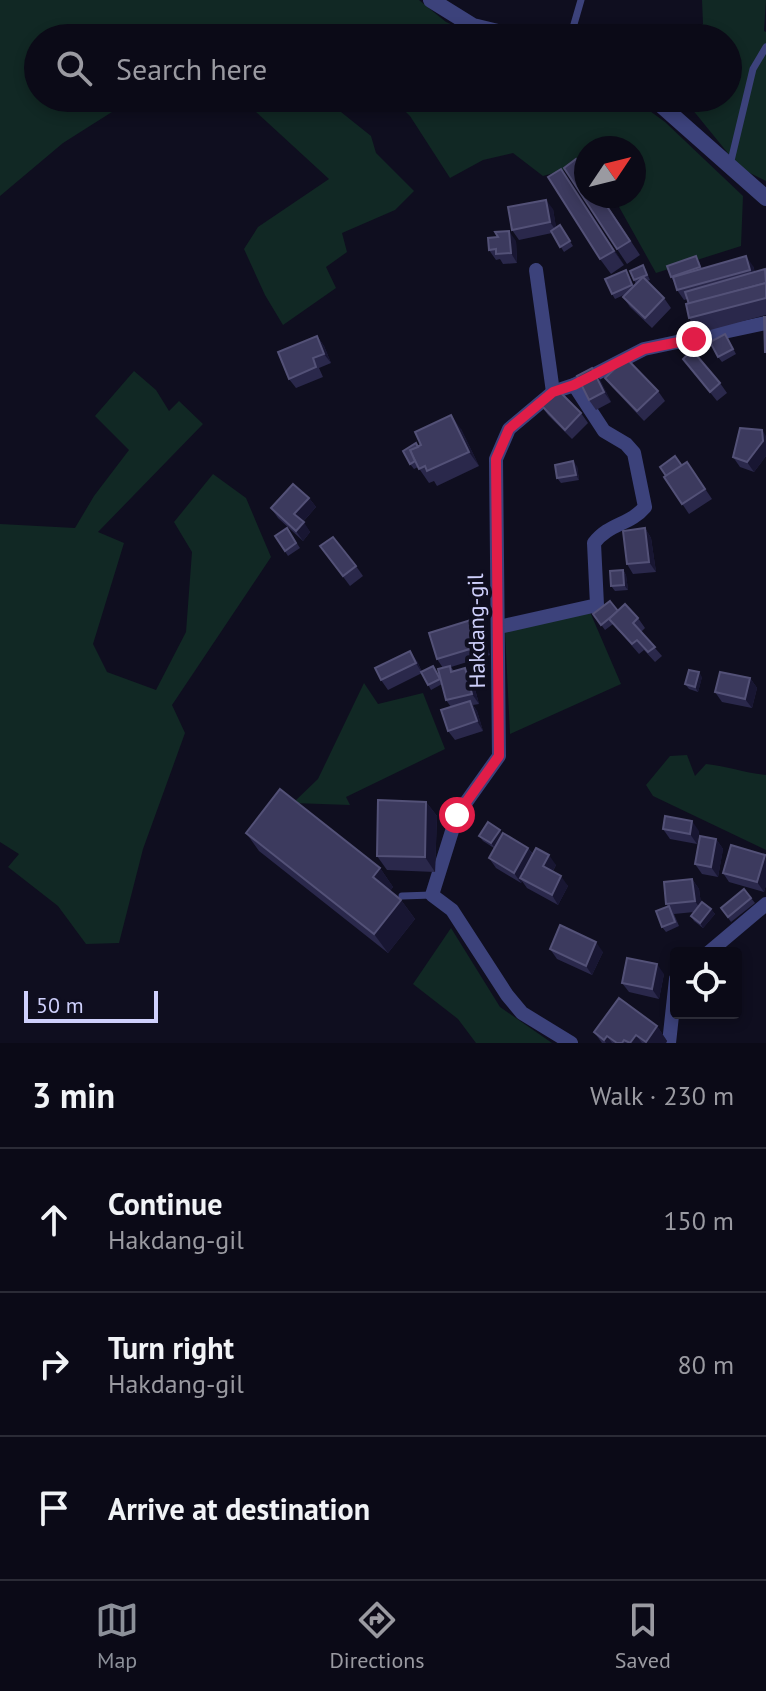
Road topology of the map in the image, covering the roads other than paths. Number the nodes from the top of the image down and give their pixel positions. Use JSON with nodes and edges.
{"nodes":[{"id":1,"x":431,"y":0,"type":"edge"},
{"id":2,"x":581,"y":0,"type":"edge"},
{"id":3,"x":470,"y":24,"type":"edge"},
{"id":4,"x":574,"y":24,"type":"edge"},
{"id":5,"x":766,"y":47,"type":"edge"},
{"id":6,"x":668,"y":112,"type":"edge"},
{"id":7,"x":730,"y":168,"type":"junction"},
{"id":8,"x":766,"y":198,"type":"edge"},
{"id":9,"x":536,"y":270,"type":"dead end"},
{"id":10,"x":766,"y":323,"type":"edge"},
{"id":11,"x":574,"y":385,"type":"junction"},
{"id":12,"x":553,"y":392,"type":"junction"},
{"id":13,"x":499,"y":627,"type":"junction"},
{"id":14,"x":432,"y":895,"type":"junction"},
{"id":15,"x":402,"y":896,"type":"edge"},
{"id":16,"x":766,"y":904,"type":"edge"},
{"id":17,"x":715,"y":947,"type":"edge"},
{"id":18,"x":672,"y":1019,"type":"edge"},
{"id":19,"x":571,"y":1043,"type":"edge"},
{"id":20,"x":669,"y":1043,"type":"edge"}],
"edges":[{"from":1,"to":3,"type":"street"},
{"from":2,"to":4,"type":"lane"},
{"from":5,"to":7,"type":"lane"},
{"from":6,"to":7,"type":"street"},
{"from":7,"to":8,"type":"street"},
{"from":9,"to":12,"type":"street"},
{"from":10,"to":11,"type":"street","name":"Hakdang-gil"},
{"from":11,"to":12,"type":"street","name":"Hakdang-gil"},
{"from":11,"to":13,"type":"street"},
{"from":12,"to":13,"type":"street","name":"Hakdang-gil"},
{"from":13,"to":14,"type":"street","name":"Hakdang-gil"},
{"from":14,"to":15,"type":"lane"},
{"from":14,"to":19,"type":"street"},
{"from":16,"to":17,"type":"street"},
{"from":18,"to":20,"type":"street"}]}
